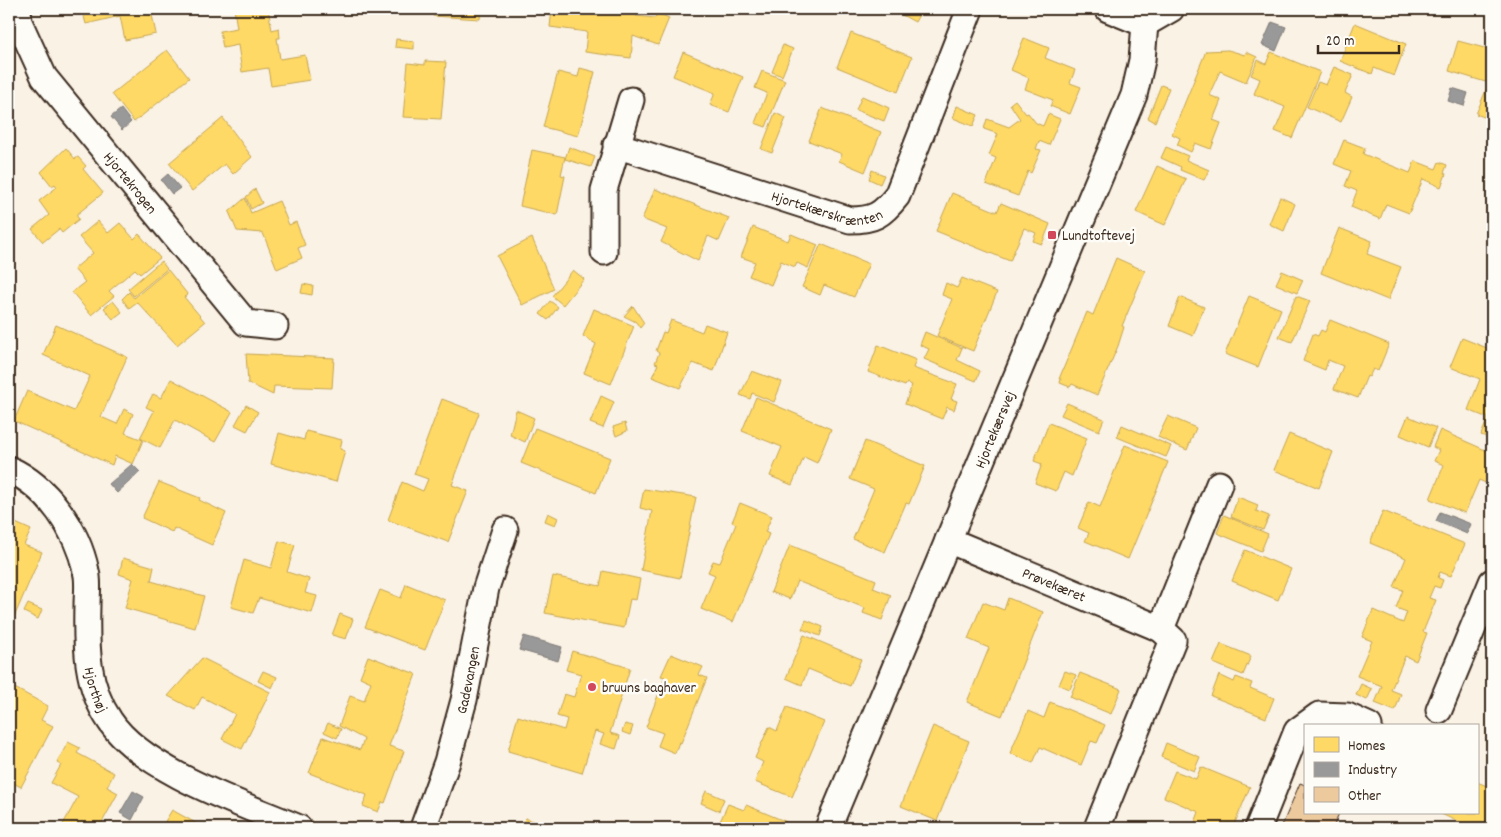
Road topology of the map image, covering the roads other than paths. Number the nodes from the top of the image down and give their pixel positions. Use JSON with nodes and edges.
{"nodes":[{"id":1,"x":18,"y":9,"type":"edge"},
{"id":2,"x":970,"y":9,"type":"edge"},
{"id":3,"x":1108,"y":9,"type":"edge"},
{"id":4,"x":1172,"y":9,"type":"edge"},
{"id":5,"x":1144,"y":24,"type":"junction"},
{"id":6,"x":631,"y":100,"type":"dead end"},
{"id":7,"x":616,"y":145,"type":"junction"},
{"id":8,"x":604,"y":252,"type":"dead end"},
{"id":9,"x":275,"y":326,"type":"dead end"},
{"id":10,"x":9,"y":469,"type":"edge"},
{"id":11,"x":1219,"y":484,"type":"dead end"},
{"id":12,"x":505,"y":530,"type":"dead end"},
{"id":13,"x":948,"y":540,"type":"junction"},
{"id":14,"x":1492,"y":582,"type":"edge"},
{"id":15,"x":1161,"y":630,"type":"junction"},
{"id":16,"x":1439,"y":710,"type":"dead end"},
{"id":17,"x":1307,"y":724,"type":"edge"},
{"id":18,"x":1365,"y":724,"type":"edge"},
{"id":19,"x":1304,"y":726,"type":"edge"},
{"id":20,"x":300,"y":828,"type":"edge"},
{"id":21,"x":423,"y":828,"type":"edge"},
{"id":22,"x":828,"y":828,"type":"edge"},
{"id":23,"x":1097,"y":828,"type":"edge"},
{"id":24,"x":1258,"y":828,"type":"edge"}],
"edges":[{"from":1,"to":9,"type":"street","name":"Hjortekrogen"},
{"from":2,"to":7,"type":"street","name":"Hjortekærskrænten"},
{"from":3,"to":5,"type":"street"},
{"from":4,"to":5,"type":"street"},
{"from":5,"to":13,"type":"street","name":"Hjortekærsvej"},
{"from":6,"to":7,"type":"street"},
{"from":7,"to":8,"type":"street"},
{"from":10,"to":20,"type":"street","name":"Hjorthøj"},
{"from":11,"to":15,"type":"street"},
{"from":12,"to":21,"type":"street","name":"Gadevangen"},
{"from":13,"to":15,"type":"street","name":"Prøvekæret"},
{"from":13,"to":22,"type":"street","name":"Hjortekærsvej"},
{"from":14,"to":16,"type":"street"},
{"from":15,"to":23,"type":"street"},
{"from":17,"to":18,"type":"street"},
{"from":19,"to":24,"type":"street"}]}
